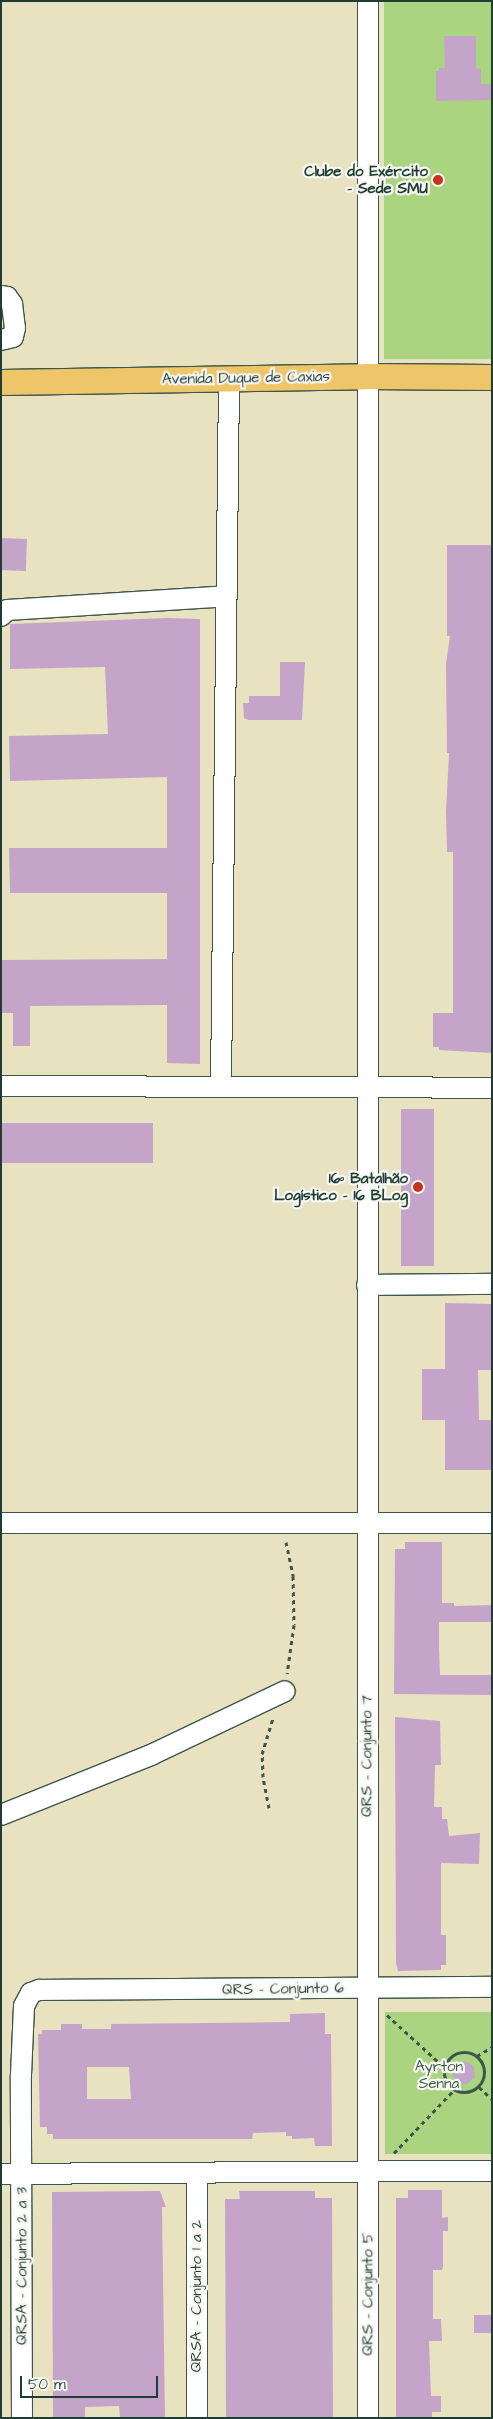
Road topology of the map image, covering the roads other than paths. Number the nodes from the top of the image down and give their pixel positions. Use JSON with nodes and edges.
{"nodes":[{"id":1,"x":368,"y":1,"type":"edge"},
{"id":2,"x":1,"y":296,"type":"edge"},
{"id":3,"x":1,"y":340,"type":"edge"},
{"id":4,"x":366,"y":376,"type":"junction"},
{"id":5,"x":492,"y":377,"type":"edge"},
{"id":6,"x":228,"y":378,"type":"junction"},
{"id":7,"x":1,"y":382,"type":"edge"},
{"id":8,"x":227,"y":596,"type":"junction"},
{"id":9,"x":1,"y":616,"type":"edge"},
{"id":10,"x":1,"y":1086,"type":"edge"},
{"id":11,"x":221,"y":1086,"type":"junction"},
{"id":12,"x":367,"y":1086,"type":"junction"},
{"id":13,"x":492,"y":1088,"type":"edge"},
{"id":14,"x":492,"y":1284,"type":"edge"},
{"id":15,"x":367,"y":1285,"type":"junction"},
{"id":16,"x":1,"y":1523,"type":"edge"},
{"id":17,"x":492,"y":1523,"type":"edge"},
{"id":18,"x":367,"y":1524,"type":"junction"},
{"id":19,"x":285,"y":1691,"type":"road end"},
{"id":20,"x":1,"y":1815,"type":"edge"},
{"id":21,"x":367,"y":1988,"type":"junction"},
{"id":22,"x":492,"y":1988,"type":"edge"},
{"id":23,"x":24,"y":2006,"type":"joint"},
{"id":24,"x":368,"y":2171,"type":"junction"},
{"id":25,"x":492,"y":2171,"type":"edge"},
{"id":26,"x":1,"y":2174,"type":"edge"},
{"id":27,"x":22,"y":2174,"type":"junction"},
{"id":28,"x":197,"y":2174,"type":"junction"},
{"id":29,"x":22,"y":2418,"type":"edge"},
{"id":30,"x":197,"y":2418,"type":"edge"},
{"id":31,"x":368,"y":2418,"type":"edge"}],
"edges":[{"from":1,"to":4,"type":"street","name":"QRS - Conjunto 7"},
{"from":2,"to":3,"type":"street"},
{"from":4,"to":5,"type":"main road","name":"Avenida Duque de Caxias"},
{"from":4,"to":6,"type":"main road","name":"Avenida Duque de Caxias"},
{"from":4,"to":12,"type":"street","name":"QRS - Conjunto 7"},
{"from":6,"to":7,"type":"main road","name":"Avenida Duque de Caxias"},
{"from":6,"to":8,"type":"street"},
{"from":8,"to":9,"type":"street"},
{"from":8,"to":11,"type":"street"},
{"from":10,"to":11,"type":"street"},
{"from":11,"to":12,"type":"street"},
{"from":12,"to":13,"type":"street"},
{"from":12,"to":15,"type":"street","name":"QRS - Conjunto 7"},
{"from":14,"to":15,"type":"street"},
{"from":15,"to":18,"type":"street","name":"QRS - Conjunto 7"},
{"from":16,"to":18,"type":"street"},
{"from":17,"to":18,"type":"street"},
{"from":18,"to":21,"type":"street","name":"QRS - Conjunto 7"},
{"from":19,"to":20,"type":"street"},
{"from":21,"to":22,"type":"street","name":"QRS - Conjunto 6"},
{"from":21,"to":23,"type":"street","name":"QRS - Conjunto 6"},
{"from":21,"to":24,"type":"street"},
{"from":23,"to":27,"type":"street","name":"QRSA - Conjunto 2 a 3"},
{"from":24,"to":25,"type":"street"},
{"from":24,"to":28,"type":"street"},
{"from":24,"to":31,"type":"street","name":"QRS - Conjunto 5"},
{"from":26,"to":27,"type":"street"},
{"from":27,"to":28,"type":"street"},
{"from":27,"to":29,"type":"street","name":"QRSA - Conjunto 2 a 3"},
{"from":28,"to":30,"type":"street","name":"QRSA - Conjunto 1 a 2"}]}
